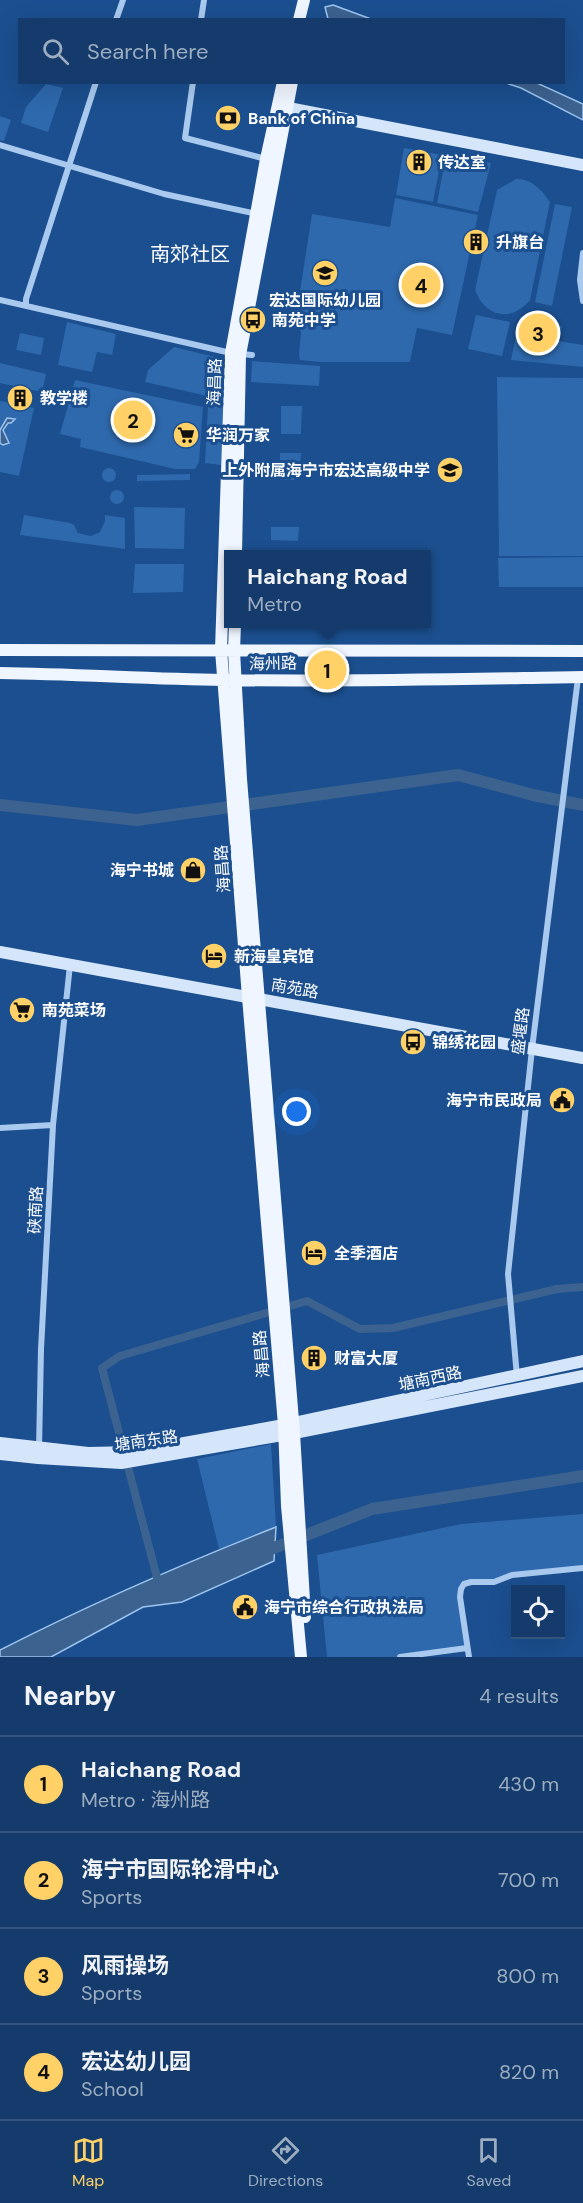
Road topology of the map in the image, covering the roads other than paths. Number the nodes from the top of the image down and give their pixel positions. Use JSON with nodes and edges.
{"nodes":[{"id":1,"x":123,"y":0,"type":"edge"},
{"id":2,"x":204,"y":0,"type":"edge"},
{"id":3,"x":304,"y":0,"type":"edge"},
{"id":4,"x":311,"y":0,"type":"edge"},
{"id":5,"x":117,"y":18,"type":"edge"},
{"id":6,"x":201,"y":18,"type":"edge"},
{"id":7,"x":300,"y":18,"type":"edge"},
{"id":8,"x":306,"y":18,"type":"edge"},
{"id":9,"x":95,"y":84,"type":"edge"},
{"id":10,"x":193,"y":84,"type":"edge"},
{"id":11,"x":283,"y":84,"type":"edge"},
{"id":12,"x":291,"y":84,"type":"edge"},
{"id":13,"x":282,"y":106,"type":"junction"},
{"id":14,"x":0,"y":145,"type":"edge"},
{"id":15,"x":266,"y":159,"type":"junction"},
{"id":16,"x":583,"y":165,"type":"edge"},
{"id":17,"x":69,"y":166,"type":"junction"},
{"id":18,"x":262,"y":215,"type":"junction"},
{"id":19,"x":583,"y":254,"type":"edge"},
{"id":20,"x":0,"y":300,"type":"edge"},
{"id":21,"x":583,"y":301,"type":"edge"},
{"id":22,"x":26,"y":306,"type":"junction"},
{"id":23,"x":241,"y":354,"type":"junction"},
{"id":24,"x":232,"y":550,"type":"edge"},
{"id":25,"x":236,"y":550,"type":"edge"},
{"id":26,"x":229,"y":628,"type":"edge"},
{"id":27,"x":234,"y":628,"type":"edge"},
{"id":28,"x":0,"y":650,"type":"edge"},
{"id":29,"x":228,"y":651,"type":"junction"},
{"id":30,"x":583,"y":651,"type":"edge"},
{"id":31,"x":0,"y":673,"type":"edge"},
{"id":32,"x":580,"y":677,"type":"edge"},
{"id":33,"x":230,"y":680,"type":"junction"},
{"id":34,"x":0,"y":952,"type":"edge"},
{"id":35,"x":70,"y":965,"type":"junction"},
{"id":36,"x":253,"y":998,"type":"junction"},
{"id":37,"x":532,"y":1049,"type":"junction"},
{"id":38,"x":583,"y":1058,"type":"edge"},
{"id":39,"x":54,"y":1125,"type":"junction"},
{"id":40,"x":0,"y":1128,"type":"edge"},
{"id":41,"x":583,"y":1361,"type":"edge"},
{"id":42,"x":517,"y":1375,"type":"junction"},
{"id":43,"x":583,"y":1376,"type":"edge"},
{"id":44,"x":520,"y":1389,"type":"junction"},
{"id":45,"x":289,"y":1429,"type":"junction"},
{"id":46,"x":0,"y":1443,"type":"edge"},
{"id":47,"x":38,"y":1453,"type":"junction"},
{"id":48,"x":0,"y":1454,"type":"edge"},
{"id":49,"x":138,"y":1456,"type":"junction"},
{"id":50,"x":583,"y":1568,"type":"edge"},
{"id":51,"x":298,"y":1582,"type":"junction"},
{"id":52,"x":467,"y":1648,"type":"junction"},
{"id":53,"x":301,"y":1657,"type":"edge"},
{"id":54,"x":309,"y":1657,"type":"edge"},
{"id":55,"x":400,"y":1657,"type":"edge"},
{"id":56,"x":469,"y":1657,"type":"edge"}],
"edges":[{"from":1,"to":5,"type":"street"},
{"from":2,"to":6,"type":"street"},
{"from":3,"to":7,"type":"main road"},
{"from":4,"to":8,"type":"main road"},
{"from":9,"to":17,"type":"street"},
{"from":10,"to":15,"type":"street"},
{"from":11,"to":13,"type":"main road","name":"海昌路"},
{"from":12,"to":13,"type":"main road","name":"海昌路"},
{"from":13,"to":15,"type":"main road","name":"海昌路"},
{"from":13,"to":16,"type":"main road"},
{"from":13,"to":18,"type":"main road","name":"海昌路"},
{"from":14,"to":17,"type":"street"},
{"from":15,"to":18,"type":"main road","name":"海昌路"},
{"from":17,"to":18,"type":"street"},
{"from":17,"to":22,"type":"street"},
{"from":18,"to":23,"type":"main road","name":"海昌路"},
{"from":19,"to":21,"type":"street"},
{"from":20,"to":22,"type":"street"},
{"from":22,"to":23,"type":"street"},
{"from":23,"to":24,"type":"main road","name":"海昌路"},
{"from":23,"to":25,"type":"main road","name":"海昌路"},
{"from":26,"to":29,"type":"main road","name":"海昌路"},
{"from":27,"to":29,"type":"main road","name":"海昌路"},
{"from":28,"to":29,"type":"main road","name":"海州路"},
{"from":29,"to":30,"type":"main road","name":"海州路"},
{"from":29,"to":33,"type":"main road","name":"海昌路"},
{"from":31,"to":33,"type":"main road","name":"海州路"},
{"from":32,"to":33,"type":"main road","name":"海州路"},
{"from":32,"to":37,"type":"street","name":"盛堰路"},
{"from":33,"to":36,"type":"main road","name":"海昌路"},
{"from":34,"to":35,"type":"main road","name":"南苑路"},
{"from":35,"to":36,"type":"main road","name":"南苑路"},
{"from":35,"to":39,"type":"street","name":"硖南路"},
{"from":36,"to":37,"type":"main road","name":"南苑路"},
{"from":36,"to":45,"type":"main road","name":"海昌路"},
{"from":37,"to":38,"type":"main road","name":"南苑路"},
{"from":37,"to":42,"type":"street","name":"盛堰路"},
{"from":39,"to":40,"type":"street"},
{"from":39,"to":47,"type":"street","name":"硖南路"},
{"from":41,"to":42,"type":"main road","name":"塘南西路"},
{"from":42,"to":44,"type":"street","name":"盛堰路"},
{"from":42,"to":45,"type":"main road","name":"塘南西路"},
{"from":43,"to":44,"type":"main road","name":"塘南西路"},
{"from":44,"to":45,"type":"main road","name":"塘南西路"},
{"from":45,"to":49,"type":"main road","name":"塘南东路"},
{"from":45,"to":51,"type":"main road","name":"海昌路"},
{"from":46,"to":47,"type":"main road","name":"塘南东路"},
{"from":47,"to":48,"type":"main road","name":"塘南东路"},
{"from":47,"to":49,"type":"main road","name":"塘南东路"},
{"from":47,"to":49,"type":"main road","name":"塘南东路"},
{"from":50,"to":52,"type":"street"},
{"from":51,"to":53,"type":"main road","name":"海昌路"},
{"from":51,"to":54,"type":"main road","name":"海昌路"},
{"from":52,"to":55,"type":"street"},
{"from":52,"to":56,"type":"street"}]}
